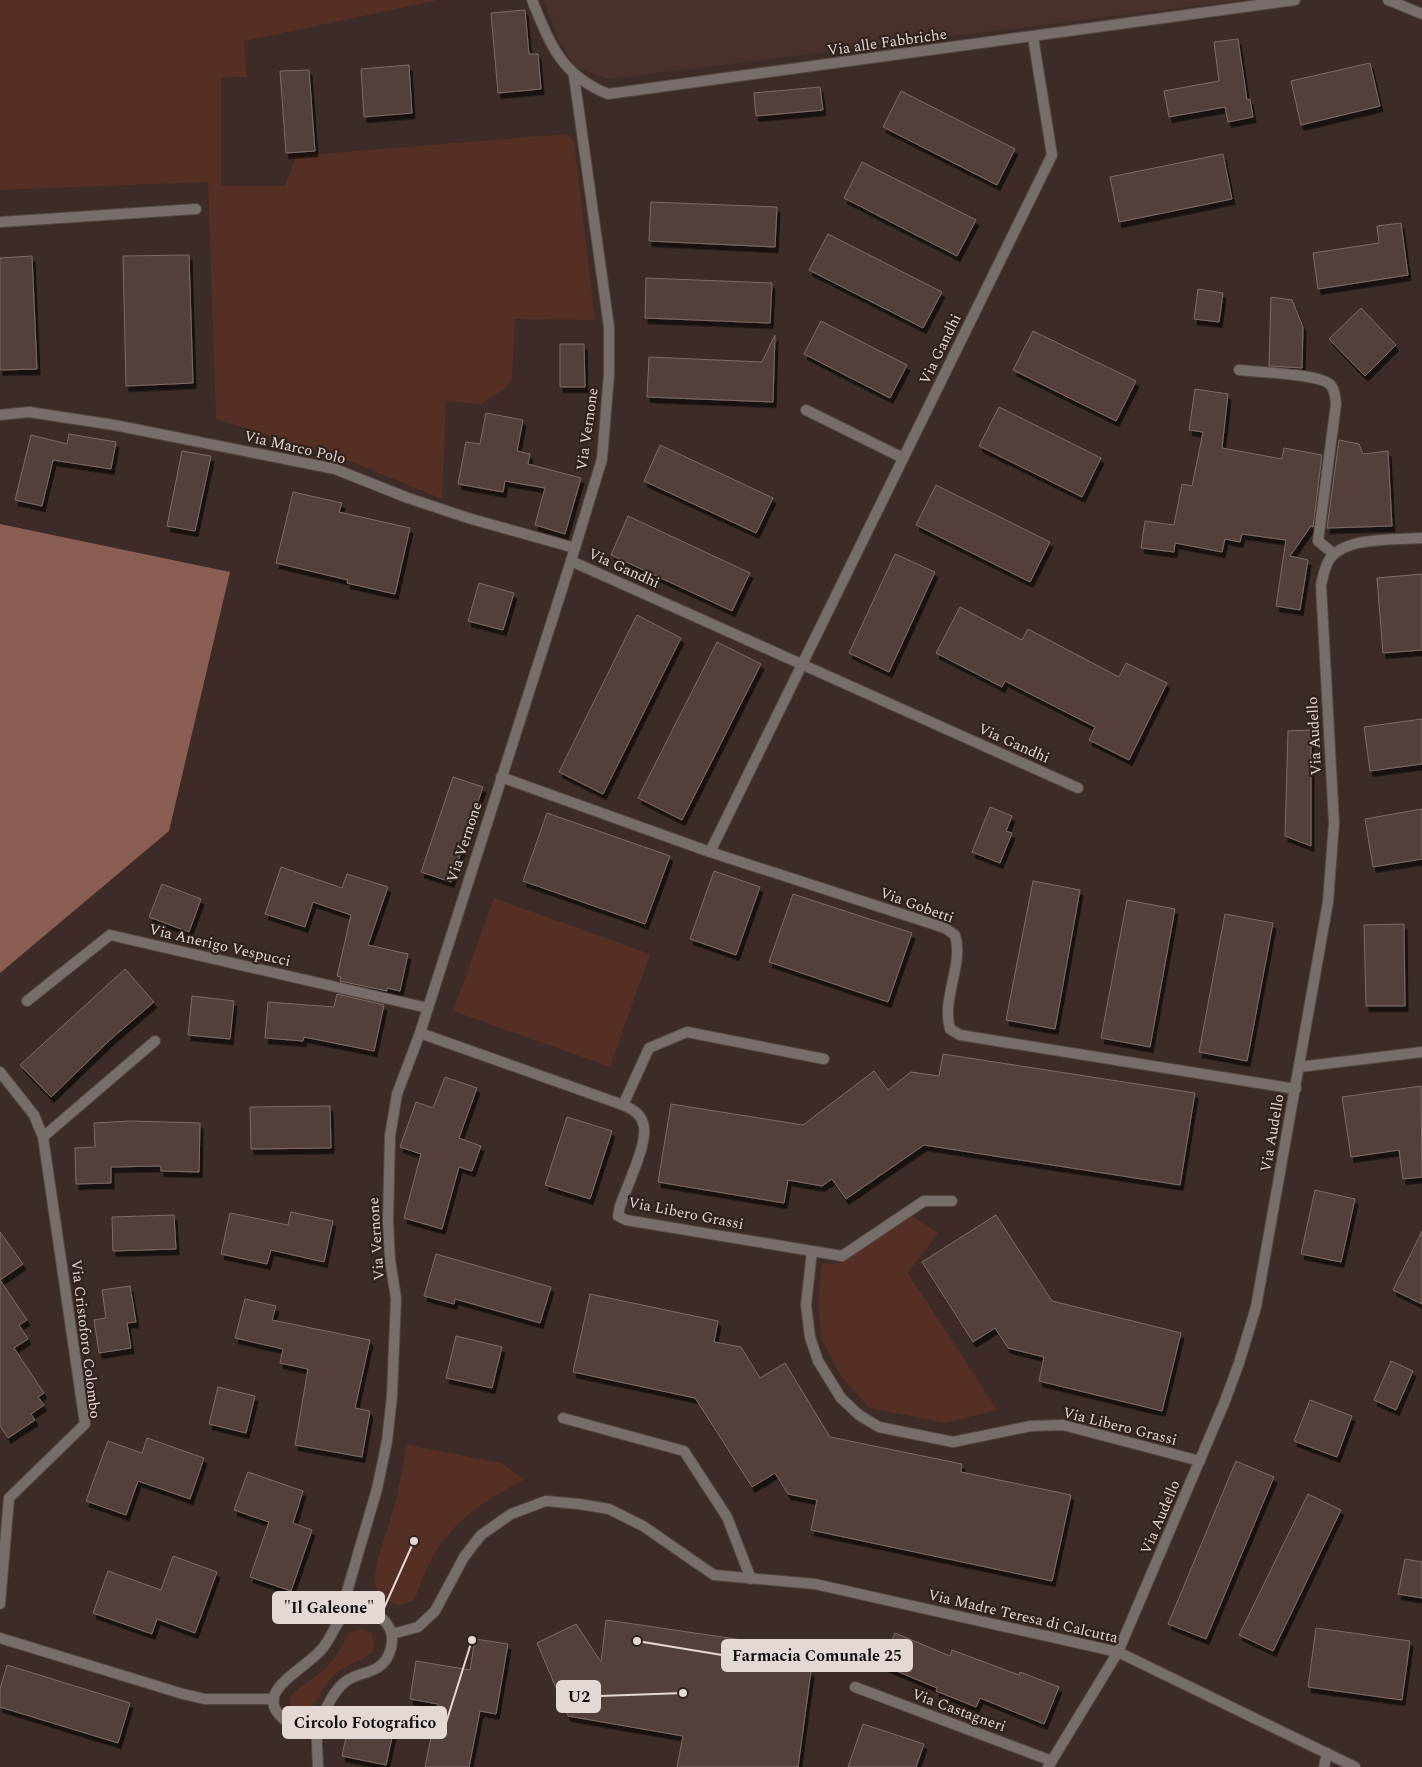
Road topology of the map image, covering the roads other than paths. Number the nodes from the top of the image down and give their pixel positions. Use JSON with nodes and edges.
{"nodes":[{"id":1,"x":532,"y":0,"type":"edge"},
{"id":2,"x":1295,"y":0,"type":"edge"},
{"id":3,"x":1388,"y":0,"type":"edge"},
{"id":4,"x":1422,"y":14,"type":"edge"},
{"id":5,"x":1033,"y":37,"type":"junction"},
{"id":6,"x":574,"y":76,"type":"junction"},
{"id":7,"x":196,"y":209,"type":"dead end"},
{"id":8,"x":0,"y":222,"type":"edge"},
{"id":9,"x":1239,"y":370,"type":"dead end"},
{"id":10,"x":806,"y":410,"type":"dead end"},
{"id":11,"x":0,"y":415,"type":"edge"},
{"id":12,"x":903,"y":458,"type":"junction"},
{"id":13,"x":1422,"y":538,"type":"edge"},
{"id":14,"x":575,"y":548,"type":"junction"},
{"id":15,"x":1334,"y":554,"type":"junction"},
{"id":16,"x":571,"y":561,"type":"junction"},
{"id":17,"x":802,"y":664,"type":"junction"},
{"id":18,"x":501,"y":777,"type":"junction"},
{"id":19,"x":1078,"y":788,"type":"dead end"},
{"id":20,"x":710,"y":852,"type":"junction"},
{"id":21,"x":26,"y":1001,"type":"dead end"},
{"id":22,"x":428,"y":1008,"type":"junction"},
{"id":23,"x":420,"y":1033,"type":"junction"},
{"id":24,"x":155,"y":1041,"type":"dead end"},
{"id":25,"x":1422,"y":1052,"type":"edge"},
{"id":26,"x":824,"y":1058,"type":"dead end"},
{"id":27,"x":1299,"y":1067,"type":"junction"},
{"id":28,"x":0,"y":1072,"type":"edge"},
{"id":29,"x":1296,"y":1089,"type":"junction"},
{"id":30,"x":623,"y":1105,"type":"junction"},
{"id":31,"x":43,"y":1137,"type":"junction"},
{"id":32,"x":952,"y":1201,"type":"dead end"},
{"id":33,"x":812,"y":1251,"type":"junction"},
{"id":34,"x":563,"y":1418,"type":"dead end"},
{"id":35,"x":1200,"y":1462,"type":"junction"},
{"id":36,"x":751,"y":1579,"type":"junction"},
{"id":37,"x":0,"y":1604,"type":"edge"},
{"id":38,"x":339,"y":1619,"type":"junction"},
{"id":39,"x":392,"y":1634,"type":"junction"},
{"id":40,"x":0,"y":1638,"type":"edge"},
{"id":41,"x":1118,"y":1652,"type":"junction"},
{"id":42,"x":855,"y":1687,"type":"dead end"},
{"id":43,"x":274,"y":1699,"type":"junction"},
{"id":44,"x":316,"y":1722,"type":"junction"},
{"id":45,"x":1327,"y":1753,"type":"junction"},
{"id":46,"x":1050,"y":1764,"type":"edge"},
{"id":47,"x":318,"y":1767,"type":"edge"},
{"id":48,"x":1324,"y":1767,"type":"edge"},
{"id":49,"x":1355,"y":1767,"type":"edge"}],
"edges":[{"from":1,"to":6,"type":"street","name":"Via alle Fabbriche"},
{"from":2,"to":5,"type":"street","name":"Via alle Fabbriche"},
{"from":3,"to":4,"type":"street"},
{"from":5,"to":6,"type":"street","name":"Via alle Fabbriche"},
{"from":5,"to":12,"type":"street","name":"Via Gandhi"},
{"from":6,"to":14,"type":"street","name":"Via Vernone"},
{"from":7,"to":8,"type":"street"},
{"from":9,"to":15,"type":"street"},
{"from":10,"to":12,"type":"street"},
{"from":11,"to":14,"type":"street","name":"Via Marco Polo"},
{"from":12,"to":17,"type":"street","name":"Via Gandhi"},
{"from":13,"to":15,"type":"street"},
{"from":14,"to":16,"type":"street","name":"Via Vernone"},
{"from":15,"to":27,"type":"street","name":"Via Audello"},
{"from":16,"to":17,"type":"street","name":"Via Gandhi"},
{"from":16,"to":18,"type":"street","name":"Via Vernone"},
{"from":17,"to":19,"type":"street","name":"Via Gandhi"},
{"from":17,"to":20,"type":"street","name":"Via Gandhi"},
{"from":18,"to":20,"type":"street","name":"Via Gobetti"},
{"from":18,"to":22,"type":"street","name":"Via Vernone"},
{"from":20,"to":29,"type":"street","name":"Via Gobetti"},
{"from":21,"to":22,"type":"street","name":"Via Anerigo Vespucci"},
{"from":22,"to":23,"type":"street","name":"Via Vernone"},
{"from":23,"to":30,"type":"street","name":"Via Libero Grassi"},
{"from":23,"to":38,"type":"street","name":"Via Vernone"},
{"from":24,"to":31,"type":"street"},
{"from":25,"to":27,"type":"street"},
{"from":26,"to":30,"type":"street"},
{"from":27,"to":29,"type":"street","name":"Via Audello"},
{"from":28,"to":31,"type":"street","name":"Via Cristoforo Colombo"},
{"from":29,"to":35,"type":"street","name":"Via Audello"},
{"from":30,"to":33,"type":"street","name":"Via Libero Grassi"},
{"from":31,"to":37,"type":"street","name":"Via Cristoforo Colombo"},
{"from":32,"to":33,"type":"street","name":"Via Libero Grassi"},
{"from":33,"to":35,"type":"street","name":"Via Libero Grassi"},
{"from":34,"to":36,"type":"street"},
{"from":35,"to":41,"type":"street","name":"Via Audello"},
{"from":36,"to":39,"type":"street","name":"Via Madre Teresa di Calcutta"},
{"from":36,"to":41,"type":"street","name":"Via Madre Teresa di Calcutta"},
{"from":38,"to":39,"type":"street"},
{"from":38,"to":43,"type":"street","name":"Via Vernone"},
{"from":39,"to":44,"type":"street"},
{"from":40,"to":43,"type":"street"},
{"from":41,"to":45,"type":"street","name":"Via Madre Teresa di Calcutta"},
{"from":41,"to":46,"type":"street","name":"Via Audello"},
{"from":42,"to":46,"type":"street","name":"Via Castagneri"},
{"from":43,"to":44,"type":"street"},
{"from":44,"to":47,"type":"street"},
{"from":45,"to":48,"type":"street"},
{"from":45,"to":49,"type":"street","name":"Via Madre Teresa di Calcutta"}]}
